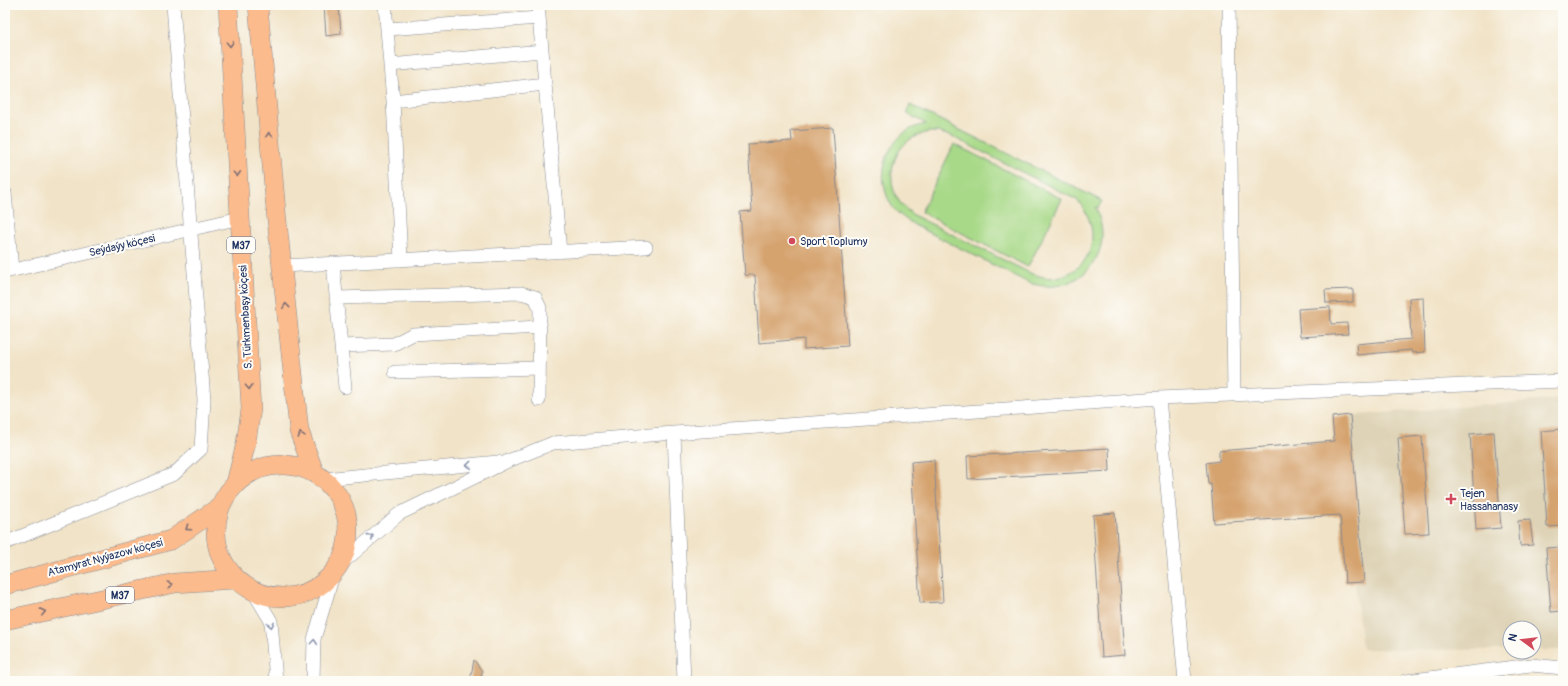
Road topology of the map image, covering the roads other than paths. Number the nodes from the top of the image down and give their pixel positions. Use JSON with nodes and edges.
{"nodes":[{"id":1,"x":173,"y":5,"type":"edge"},
{"id":2,"x":228,"y":5,"type":"edge"},
{"id":3,"x":258,"y":5,"type":"edge"},
{"id":4,"x":385,"y":5,"type":"edge"},
{"id":5,"x":1229,"y":5,"type":"edge"},
{"id":6,"x":539,"y":11,"type":"edge"},
{"id":7,"x":388,"y":29,"type":"junction"},
{"id":8,"x":542,"y":51,"type":"junction"},
{"id":9,"x":390,"y":65,"type":"junction"},
{"id":10,"x":545,"y":84,"type":"junction"},
{"id":11,"x":393,"y":101,"type":"junction"},
{"id":12,"x":5,"y":193,"type":"edge"},
{"id":13,"x":240,"y":218,"type":"junction"},
{"id":14,"x":190,"y":229,"type":"junction"},
{"id":15,"x":646,"y":247,"type":"dead end"},
{"id":16,"x":560,"y":252,"type":"junction"},
{"id":17,"x":401,"y":260,"type":"junction"},
{"id":18,"x":333,"y":264,"type":"junction"},
{"id":19,"x":282,"y":266,"type":"junction"},
{"id":20,"x":9,"y":271,"type":"edge"},
{"id":21,"x":337,"y":298,"type":"junction"},
{"id":22,"x":539,"y":327,"type":"junction"},
{"id":23,"x":341,"y":346,"type":"junction"},
{"id":24,"x":540,"y":368,"type":"junction"},
{"id":25,"x":395,"y":372,"type":"dead end"},
{"id":26,"x":1563,"y":381,"type":"edge"},
{"id":27,"x":345,"y":387,"type":"dead end"},
{"id":28,"x":1234,"y":394,"type":"junction"},
{"id":29,"x":1159,"y":398,"type":"junction"},
{"id":30,"x":540,"y":400,"type":"dead end"},
{"id":31,"x":674,"y":433,"type":"junction"},
{"id":32,"x":508,"y":461,"type":"junction"},
{"id":33,"x":319,"y":475,"type":"junction"},
{"id":34,"x":236,"y":483,"type":"junction"},
{"id":35,"x":220,"y":507,"type":"junction"},
{"id":36,"x":5,"y":543,"type":"edge"},
{"id":37,"x":338,"y":567,"type":"junction"},
{"id":38,"x":236,"y":580,"type":"junction"},
{"id":39,"x":5,"y":585,"type":"edge"},
{"id":40,"x":253,"y":591,"type":"junction"},
{"id":41,"x":5,"y":620,"type":"edge"},
{"id":42,"x":1563,"y":668,"type":"edge"},
{"id":43,"x":276,"y":681,"type":"edge"},
{"id":44,"x":314,"y":681,"type":"edge"},
{"id":45,"x":684,"y":681,"type":"edge"},
{"id":46,"x":1186,"y":681,"type":"edge"},
{"id":47,"x":1406,"y":681,"type":"edge"}],
"edges":[{"from":1,"to":14,"type":"street"},
{"from":2,"to":13,"type":"highway","name":"S. Türkmenbaşy köçesi","number":"M37","one_way":true},
{"from":19,"to":3,"type":"highway","one_way":true},
{"from":4,"to":7,"type":"street"},
{"from":5,"to":28,"type":"street"},
{"from":6,"to":7,"type":"street"},
{"from":6,"to":8,"type":"street"},
{"from":7,"to":9,"type":"street"},
{"from":8,"to":9,"type":"street"},
{"from":8,"to":10,"type":"street"},
{"from":9,"to":11,"type":"street"},
{"from":10,"to":11,"type":"street"},
{"from":10,"to":16,"type":"street"},
{"from":11,"to":17,"type":"street"},
{"from":12,"to":20,"type":"street"},
{"from":13,"to":14,"type":"street","name":"Seýdaýy köçesi"},
{"from":13,"to":34,"type":"highway","name":"S. Türkmenbaşy köçesi","number":"M37","one_way":true},
{"from":14,"to":20,"type":"street","name":"Seýdaýy köçesi"},
{"from":14,"to":36,"type":"street"},
{"from":15,"to":16,"type":"street"},
{"from":16,"to":17,"type":"street"},
{"from":17,"to":18,"type":"street"},
{"from":18,"to":19,"type":"street"},
{"from":18,"to":21,"type":"street"},
{"from":33,"to":19,"type":"highway","one_way":true},
{"from":21,"to":22,"type":"street"},
{"from":21,"to":23,"type":"street"},
{"from":22,"to":23,"type":"street"},
{"from":22,"to":24,"type":"street"},
{"from":23,"to":27,"type":"street"},
{"from":24,"to":25,"type":"street"},
{"from":24,"to":30,"type":"street"},
{"from":26,"to":28,"type":"street"},
{"from":28,"to":29,"type":"street"},
{"from":29,"to":31,"type":"street"},
{"from":29,"to":46,"type":"street"},
{"from":31,"to":32,"type":"street"},
{"from":31,"to":45,"type":"street"},
{"from":32,"to":33,"type":"street","one_way":true},
{"from":37,"to":32,"type":"street","one_way":true},
{"from":33,"to":34,"type":"highway"},
{"from":33,"to":37,"type":"highway"},
{"from":34,"to":35,"type":"highway"},
{"from":35,"to":38,"type":"highway"},
{"from":35,"to":39,"type":"highway","name":"Atamyrat Nyýazow köçesi","one_way":true},
{"from":37,"to":40,"type":"highway"},
{"from":44,"to":37,"type":"street","one_way":true},
{"from":38,"to":40,"type":"highway"},
{"from":41,"to":38,"type":"highway","number":"M37","one_way":true},
{"from":40,"to":43,"type":"street","one_way":true},
{"from":42,"to":47,"type":"street"}]}
